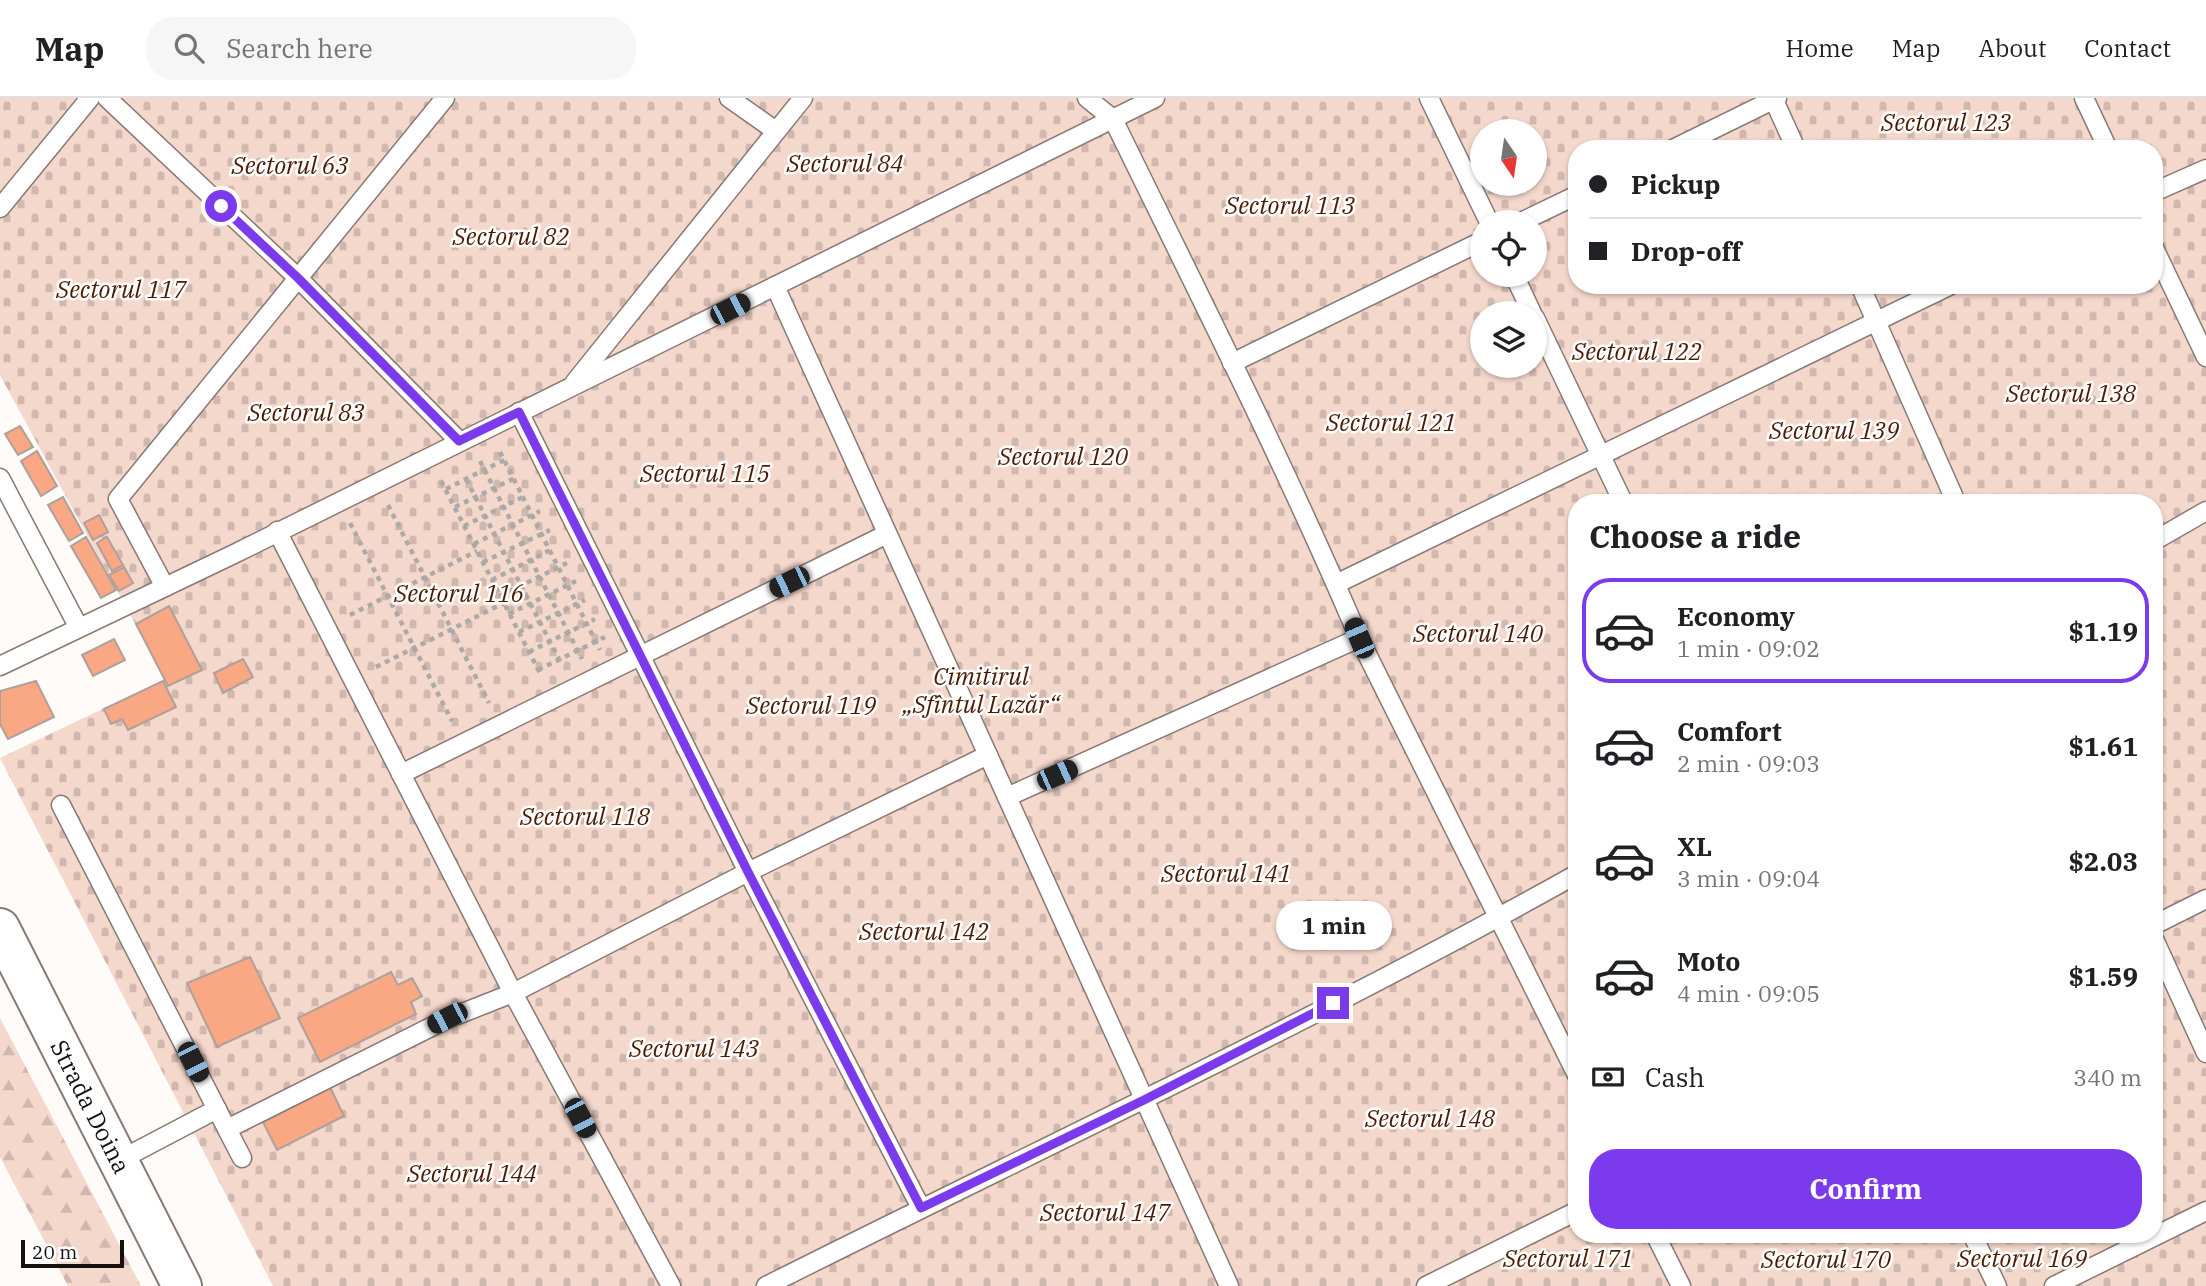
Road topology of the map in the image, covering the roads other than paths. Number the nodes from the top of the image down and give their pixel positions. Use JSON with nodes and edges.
{"nodes":[{"id":1,"x":90,"y":98,"type":"edge"},
{"id":2,"x":107,"y":98,"type":"edge"},
{"id":3,"x":445,"y":98,"type":"edge"},
{"id":4,"x":729,"y":98,"type":"edge"},
{"id":5,"x":803,"y":98,"type":"edge"},
{"id":6,"x":1087,"y":98,"type":"edge"},
{"id":7,"x":1156,"y":98,"type":"edge"},
{"id":8,"x":1429,"y":98,"type":"edge"},
{"id":9,"x":2084,"y":98,"type":"edge"},
{"id":10,"x":1775,"y":99,"type":"edge"},
{"id":11,"x":1113,"y":119,"type":"junction"},
{"id":12,"x":776,"y":131,"type":"junction"},
{"id":13,"x":1691,"y":140,"type":"edge"},
{"id":14,"x":1792,"y":140,"type":"edge"},
{"id":15,"x":2104,"y":140,"type":"edge"},
{"id":16,"x":2206,"y":169,"type":"edge"},
{"id":17,"x":2163,"y":188,"type":"edge"},
{"id":18,"x":1568,"y":199,"type":"edge"},
{"id":19,"x":0,"y":208,"type":"edge"},
{"id":20,"x":1483,"y":210,"type":"edge"},
{"id":21,"x":1546,"y":210,"type":"edge"},
{"id":22,"x":1470,"y":247,"type":"edge"},
{"id":23,"x":2163,"y":267,"type":"edge"},
{"id":24,"x":298,"y":278,"type":"junction"},
{"id":25,"x":775,"y":286,"type":"junction"},
{"id":26,"x":1864,"y":294,"type":"edge"},
{"id":27,"x":1932,"y":294,"type":"edge"},
{"id":28,"x":1876,"y":320,"type":"junction"},
{"id":29,"x":1547,"y":343,"type":"edge"},
{"id":30,"x":2206,"y":357,"type":"edge"},
{"id":31,"x":1232,"y":363,"type":"junction"},
{"id":32,"x":570,"y":388,"type":"junction"},
{"id":33,"x":519,"y":412,"type":"junction"},
{"id":34,"x":459,"y":441,"type":"junction"},
{"id":35,"x":1600,"y":455,"type":"junction"},
{"id":36,"x":0,"y":478,"type":"edge"},
{"id":37,"x":1619,"y":494,"type":"edge"},
{"id":38,"x":1952,"y":494,"type":"edge"},
{"id":39,"x":2206,"y":511,"type":"edge"},
{"id":40,"x":277,"y":531,"type":"junction"},
{"id":41,"x":887,"y":534,"type":"junction"},
{"id":42,"x":2163,"y":536,"type":"edge"},
{"id":43,"x":1336,"y":584,"type":"junction"},
{"id":44,"x":165,"y":587,"type":"junction"},
{"id":45,"x":79,"y":628,"type":"junction"},
{"id":46,"x":1359,"y":638,"type":"junction"},
{"id":47,"x":642,"y":655,"type":"junction"},
{"id":48,"x":0,"y":666,"type":"edge"},
{"id":49,"x":988,"y":755,"type":"junction"},
{"id":50,"x":401,"y":774,"type":"junction"},
{"id":51,"x":1007,"y":797,"type":"junction"},
{"id":52,"x":61,"y":806,"type":"dead end"},
{"id":53,"x":748,"y":872,"type":"junction"},
{"id":54,"x":1568,"y":879,"type":"edge"},
{"id":55,"x":2206,"y":899,"type":"edge"},
{"id":56,"x":1499,"y":917,"type":"junction"},
{"id":57,"x":2163,"y":920,"type":"edge"},
{"id":58,"x":0,"y":928,"type":"edge"},
{"id":59,"x":2163,"y":959,"type":"edge"},
{"id":60,"x":513,"y":993,"type":"junction"},
{"id":61,"x":2206,"y":1053,"type":"edge"},
{"id":62,"x":1568,"y":1057,"type":"edge"},
{"id":63,"x":1144,"y":1100,"type":"junction"},
{"id":64,"x":217,"y":1109,"type":"junction"},
{"id":65,"x":227,"y":1129,"type":"junction"},
{"id":66,"x":242,"y":1158,"type":"dead end"},
{"id":67,"x":118,"y":1161,"type":"junction"},
{"id":68,"x":921,"y":1208,"type":"junction"},
{"id":69,"x":2206,"y":1211,"type":"edge"},
{"id":70,"x":1568,"y":1215,"type":"edge"},
{"id":71,"x":2163,"y":1232,"type":"edge"},
{"id":72,"x":1660,"y":1243,"type":"edge"},
{"id":73,"x":1976,"y":1243,"type":"edge"},
{"id":74,"x":2141,"y":1243,"type":"edge"},
{"id":75,"x":182,"y":1286,"type":"edge"},
{"id":76,"x":671,"y":1286,"type":"edge"},
{"id":77,"x":766,"y":1286,"type":"edge"},
{"id":78,"x":1230,"y":1286,"type":"edge"},
{"id":79,"x":1426,"y":1286,"type":"edge"},
{"id":80,"x":1681,"y":1286,"type":"edge"},
{"id":81,"x":1997,"y":1286,"type":"edge"},
{"id":82,"x":2054,"y":1286,"type":"edge"}],
"edges":[{"from":1,"to":19,"type":"lane"},
{"from":2,"to":24,"type":"lane"},
{"from":3,"to":24,"type":"lane"},
{"from":4,"to":12,"type":"lane"},
{"from":5,"to":12,"type":"lane"},
{"from":6,"to":11,"type":"lane"},
{"from":7,"to":11,"type":"lane"},
{"from":8,"to":20,"type":"lane"},
{"from":9,"to":15,"type":"lane"},
{"from":10,"to":13,"type":"lane"},
{"from":10,"to":14,"type":"lane"},
{"from":11,"to":25,"type":"lane"},
{"from":11,"to":31,"type":"lane"},
{"from":12,"to":32,"type":"lane"},
{"from":16,"to":17,"type":"lane"},
{"from":18,"to":21,"type":"lane"},
{"from":22,"to":31,"type":"lane"},
{"from":23,"to":30,"type":"lane"},
{"from":24,"to":34,"type":"lane"},
{"from":24,"to":44,"type":"lane"},
{"from":25,"to":32,"type":"lane"},
{"from":25,"to":41,"type":"lane"},
{"from":26,"to":28,"type":"lane"},
{"from":27,"to":28,"type":"lane"},
{"from":28,"to":35,"type":"lane"},
{"from":28,"to":38,"type":"lane"},
{"from":29,"to":35,"type":"lane"},
{"from":31,"to":43,"type":"lane"},
{"from":32,"to":33,"type":"lane"},
{"from":33,"to":34,"type":"lane"},
{"from":33,"to":47,"type":"lane"},
{"from":34,"to":40,"type":"lane"},
{"from":35,"to":37,"type":"lane"},
{"from":35,"to":43,"type":"lane"},
{"from":36,"to":45,"type":"lane"},
{"from":39,"to":42,"type":"lane"},
{"from":40,"to":44,"type":"lane"},
{"from":40,"to":50,"type":"lane"},
{"from":41,"to":47,"type":"lane"},
{"from":41,"to":49,"type":"lane"},
{"from":43,"to":46,"type":"lane"},
{"from":44,"to":45,"type":"lane"},
{"from":45,"to":48,"type":"lane"},
{"from":46,"to":51,"type":"lane"},
{"from":46,"to":56,"type":"lane"},
{"from":47,"to":50,"type":"lane"},
{"from":47,"to":53,"type":"lane"},
{"from":49,"to":51,"type":"lane"},
{"from":49,"to":53,"type":"lane"},
{"from":50,"to":60,"type":"lane"},
{"from":51,"to":63,"type":"lane"},
{"from":52,"to":64,"type":"lane"},
{"from":53,"to":60,"type":"lane"},
{"from":53,"to":68,"type":"lane"},
{"from":54,"to":56,"type":"lane"},
{"from":55,"to":57,"type":"lane"},
{"from":56,"to":62,"type":"lane"},
{"from":56,"to":63,"type":"lane"},
{"from":58,"to":67,"type":"main road","name":"Strada Doina"},
{"from":59,"to":61,"type":"lane"},
{"from":60,"to":65,"type":"lane"},
{"from":60,"to":76,"type":"lane"},
{"from":63,"to":68,"type":"lane"},
{"from":63,"to":78,"type":"lane"},
{"from":64,"to":65,"type":"lane"},
{"from":64,"to":67,"type":"lane"},
{"from":65,"to":66,"type":"lane"},
{"from":67,"to":75,"type":"main road","name":"Strada Doina"},
{"from":68,"to":77,"type":"lane"},
{"from":69,"to":71,"type":"lane"},
{"from":70,"to":79,"type":"lane"},
{"from":72,"to":80,"type":"lane"},
{"from":73,"to":81,"type":"lane"},
{"from":74,"to":82,"type":"lane"}]}
